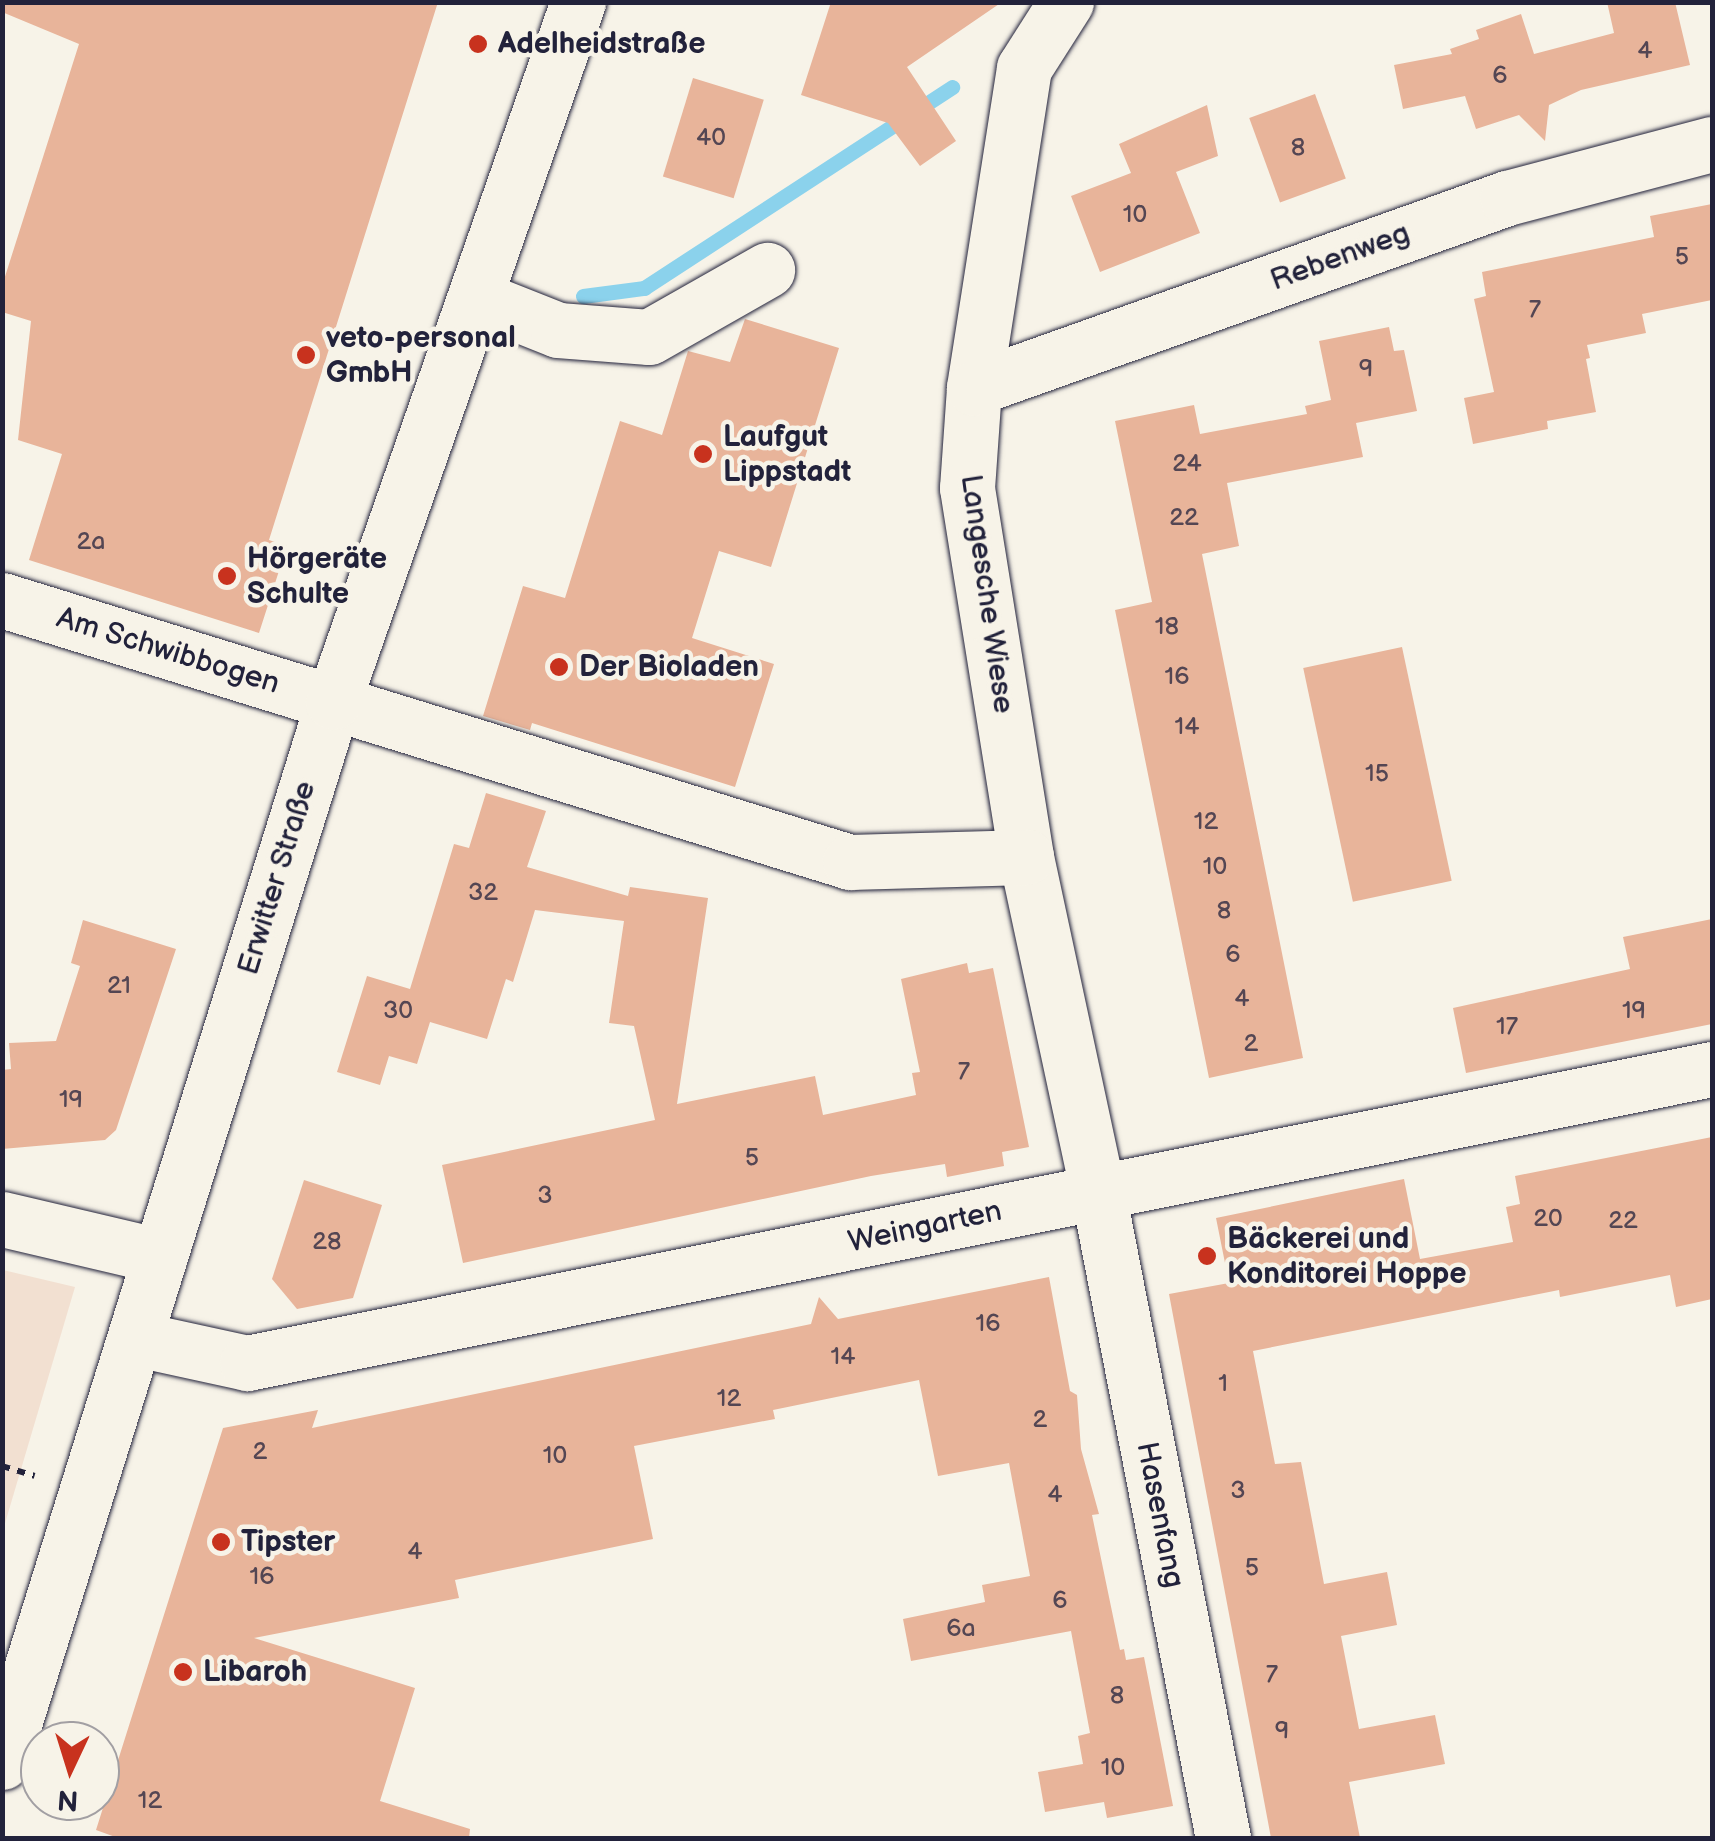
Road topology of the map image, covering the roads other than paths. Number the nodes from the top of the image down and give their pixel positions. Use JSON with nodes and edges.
{"nodes":[{"id":1,"x":578,"y":2,"type":"edge"},
{"id":2,"x":1066,"y":2,"type":"edge"},
{"id":3,"x":1712,"y":144,"type":"edge"},
{"id":4,"x":767,"y":270,"type":"dead end"},
{"id":5,"x":475,"y":297,"type":"junction"},
{"id":6,"x":974,"y":388,"type":"junction"},
{"id":7,"x":2,"y":600,"type":"edge"},
{"id":8,"x":333,"y":702,"type":"junction"},
{"id":9,"x":1026,"y":857,"type":"junction"},
{"id":10,"x":1712,"y":1069,"type":"edge"},
{"id":11,"x":1098,"y":1192,"type":"junction"},
{"id":12,"x":2,"y":1219,"type":"edge"},
{"id":13,"x":160,"y":1256,"type":"junction"},
{"id":14,"x":137,"y":1339,"type":"junction"},
{"id":15,"x":4,"y":1749,"type":"edge"},
{"id":16,"x":1223,"y":1838,"type":"edge"}],
"edges":[{"from":1,"to":5,"type":"street","name":"Erwitter Straße"},
{"from":2,"to":6,"type":"street","name":"Langesche Wiese"},
{"from":3,"to":6,"type":"street","name":"Rebenweg"},
{"from":4,"to":5,"type":"street"},
{"from":5,"to":8,"type":"street","name":"Erwitter Straße"},
{"from":6,"to":9,"type":"street","name":"Langesche Wiese"},
{"from":7,"to":8,"type":"street","name":"Am Schwibbogen"},
{"from":8,"to":9,"type":"street","name":"Am Schwibbogen"},
{"from":8,"to":13,"type":"street","name":"Erwitter Straße"},
{"from":9,"to":11,"type":"street","name":"Langesche Wiese"},
{"from":10,"to":11,"type":"street","name":"Weingarten"},
{"from":11,"to":14,"type":"street","name":"Weingarten"},
{"from":11,"to":16,"type":"street","name":"Hasenfang"},
{"from":12,"to":13,"type":"street"},
{"from":13,"to":14,"type":"street","name":"Erwitter Straße"},
{"from":14,"to":15,"type":"street","name":"Erwitter Straße"}]}
